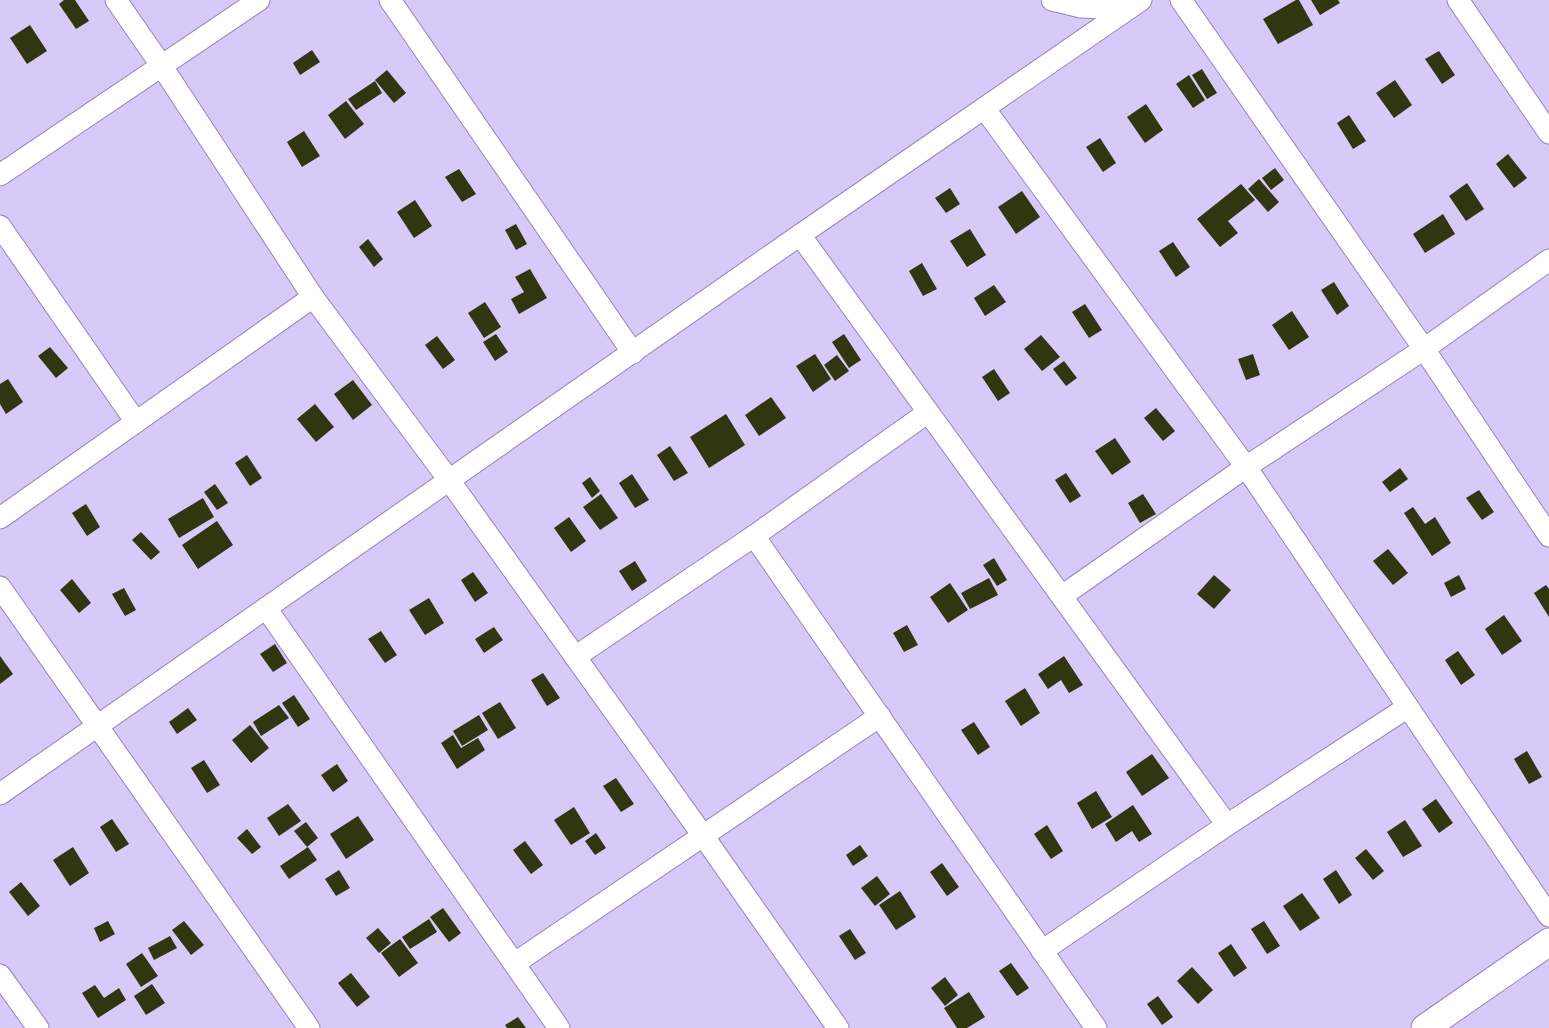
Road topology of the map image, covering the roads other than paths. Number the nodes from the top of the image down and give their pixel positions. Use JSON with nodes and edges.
{"nodes":[{"id":1,"x":116,"y":0,"type":"edge"},
{"id":2,"x":259,"y":0,"type":"edge"},
{"id":3,"x":390,"y":0,"type":"edge"},
{"id":4,"x":1052,"y":0,"type":"edge"},
{"id":5,"x":1181,"y":0,"type":"edge"},
{"id":6,"x":1458,"y":0,"type":"edge"},
{"id":7,"x":1134,"y":4,"type":"edge"},
{"id":8,"x":161,"y":65,"type":"junction"},
{"id":9,"x":984,"y":108,"type":"junction"},
{"id":10,"x":1549,"y":133,"type":"edge"},
{"id":11,"x":0,"y":175,"type":"edge"},
{"id":12,"x":0,"y":226,"type":"edge"},
{"id":13,"x":800,"y":235,"type":"junction"},
{"id":14,"x":1549,"y":260,"type":"edge"},
{"id":15,"x":313,"y":297,"type":"junction"},
{"id":16,"x":1424,"y":349,"type":"junction"},
{"id":17,"x":633,"y":353,"type":"junction"},
{"id":18,"x":927,"y":413,"type":"junction"},
{"id":19,"x":136,"y":422,"type":"junction"},
{"id":20,"x":1246,"y":467,"type":"junction"},
{"id":21,"x":449,"y":480,"type":"junction"},
{"id":22,"x":0,"y":518,"type":"edge"},
{"id":23,"x":754,"y":536,"type":"junction"},
{"id":24,"x":1549,"y":536,"type":"edge"},
{"id":25,"x":0,"y":587,"type":"edge"},
{"id":26,"x":1062,"y":596,"type":"junction"},
{"id":27,"x":266,"y":608,"type":"junction"},
{"id":28,"x":575,"y":657,"type":"junction"},
{"id":29,"x":1408,"y":707,"type":"junction"},
{"id":30,"x":880,"y":716,"type":"junction"},
{"id":31,"x":98,"y":724,"type":"junction"},
{"id":32,"x":0,"y":794,"type":"edge"},
{"id":33,"x":1227,"y":825,"type":"junction"},
{"id":34,"x":704,"y":837,"type":"junction"},
{"id":35,"x":1549,"y":916,"type":"edge"},
{"id":36,"x":1549,"y":942,"type":"edge"},
{"id":37,"x":1042,"y":951,"type":"junction"},
{"id":38,"x":515,"y":963,"type":"junction"},
{"id":39,"x":0,"y":975,"type":"edge"},
{"id":40,"x":38,"y":1028,"type":"edge"},
{"id":41,"x":309,"y":1028,"type":"edge"},
{"id":42,"x":559,"y":1028,"type":"edge"},
{"id":43,"x":838,"y":1028,"type":"edge"},
{"id":44,"x":1096,"y":1028,"type":"edge"},
{"id":45,"x":1425,"y":1028,"type":"edge"}],
"edges":[{"from":1,"to":8,"type":"street"},
{"from":2,"to":8,"type":"street"},
{"from":3,"to":17,"type":"street"},
{"from":4,"to":7,"type":"street"},
{"from":5,"to":16,"type":"street"},
{"from":6,"to":10,"type":"street"},
{"from":7,"to":9,"type":"street"},
{"from":8,"to":11,"type":"street"},
{"from":8,"to":15,"type":"street"},
{"from":9,"to":13,"type":"street"},
{"from":9,"to":20,"type":"street"},
{"from":12,"to":19,"type":"street"},
{"from":13,"to":17,"type":"street"},
{"from":13,"to":18,"type":"street"},
{"from":14,"to":16,"type":"street"},
{"from":15,"to":19,"type":"street"},
{"from":15,"to":21,"type":"street"},
{"from":16,"to":20,"type":"street"},
{"from":16,"to":24,"type":"street"},
{"from":17,"to":21,"type":"street"},
{"from":18,"to":23,"type":"street"},
{"from":18,"to":26,"type":"street"},
{"from":19,"to":22,"type":"street"},
{"from":20,"to":26,"type":"street"},
{"from":20,"to":29,"type":"street"},
{"from":21,"to":27,"type":"street"},
{"from":21,"to":28,"type":"street"},
{"from":23,"to":28,"type":"street"},
{"from":23,"to":30,"type":"street"},
{"from":25,"to":31,"type":"street"},
{"from":26,"to":33,"type":"street"},
{"from":27,"to":31,"type":"street"},
{"from":27,"to":38,"type":"street"},
{"from":28,"to":34,"type":"street"},
{"from":29,"to":33,"type":"street"},
{"from":29,"to":35,"type":"street"},
{"from":30,"to":34,"type":"street"},
{"from":30,"to":37,"type":"street"},
{"from":31,"to":32,"type":"street"},
{"from":31,"to":41,"type":"street"},
{"from":33,"to":37,"type":"street"},
{"from":34,"to":38,"type":"street"},
{"from":34,"to":43,"type":"street"},
{"from":36,"to":45,"type":"street"},
{"from":37,"to":44,"type":"street"},
{"from":38,"to":42,"type":"street"},
{"from":39,"to":40,"type":"street"}]}
